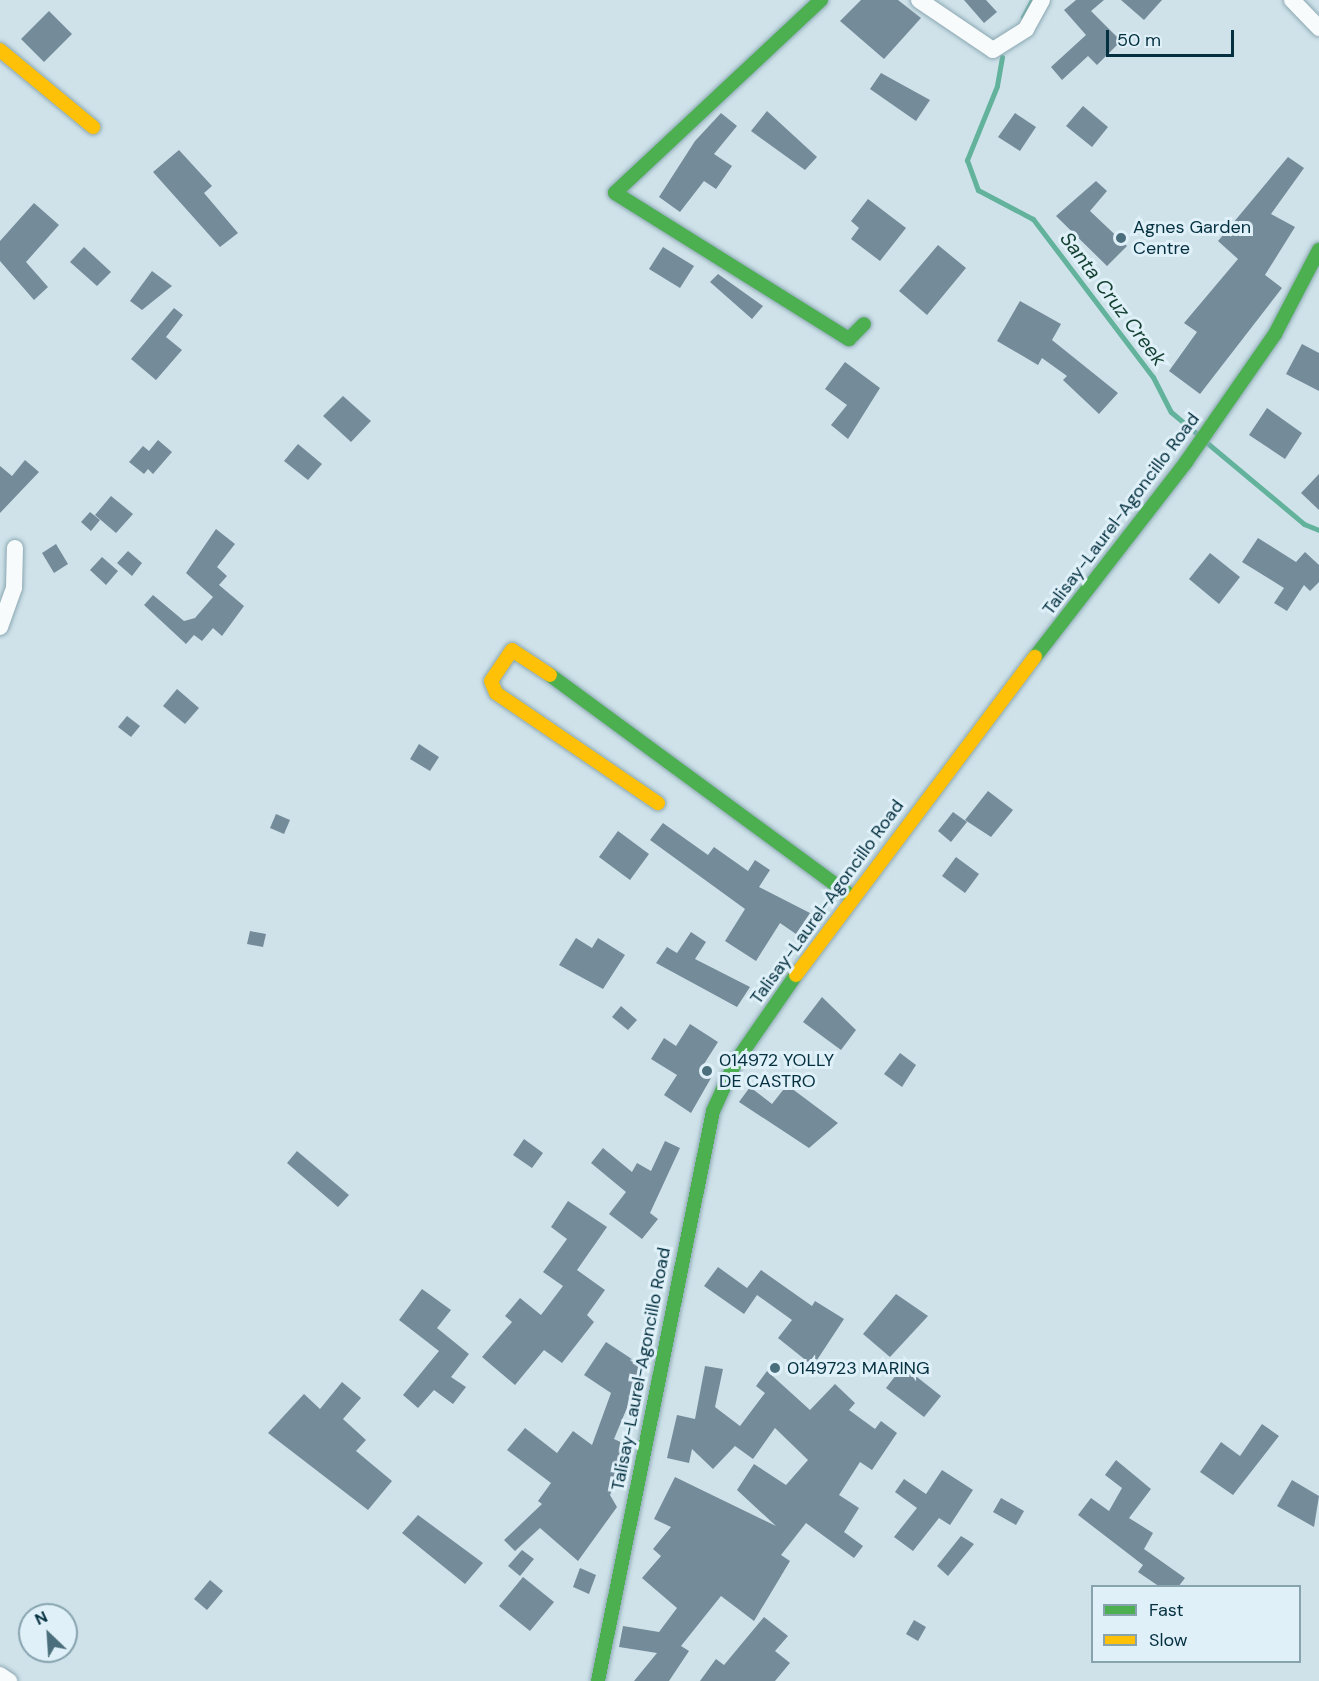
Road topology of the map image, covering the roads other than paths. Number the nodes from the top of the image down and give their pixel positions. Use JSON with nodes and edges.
{"nodes":[{"id":1,"x":821,"y":0,"type":"edge"},
{"id":2,"x":919,"y":0,"type":"edge"},
{"id":3,"x":1042,"y":0,"type":"edge"},
{"id":4,"x":1292,"y":0,"type":"edge"},
{"id":5,"x":1319,"y":28,"type":"edge"},
{"id":6,"x":0,"y":50,"type":"edge"},
{"id":7,"x":93,"y":127,"type":"dead end"},
{"id":8,"x":1319,"y":250,"type":"edge"},
{"id":9,"x":864,"y":324,"type":"dead end"},
{"id":10,"x":15,"y":548,"type":"dead end"},
{"id":11,"x":0,"y":627,"type":"edge"},
{"id":12,"x":658,"y":803,"type":"dead end"},
{"id":13,"x":851,"y":897,"type":"junction"},
{"id":14,"x":0,"y":1675,"type":"edge"},
{"id":15,"x":9,"y":1681,"type":"edge"},
{"id":16,"x":598,"y":1681,"type":"edge"}],
"edges":[{"from":1,"to":9,"type":"main road"},
{"from":2,"to":3,"type":"street"},
{"from":4,"to":5,"type":"street"},
{"from":6,"to":7,"type":"main road"},
{"from":8,"to":13,"type":"main road","name":"Talisay-Laurel-Agoncillo Road"},
{"from":10,"to":11,"type":"street"},
{"from":12,"to":13,"type":"main road"},
{"from":13,"to":16,"type":"main road","name":"Talisay-Laurel-Agoncillo Road"},
{"from":14,"to":15,"type":"street"}]}
